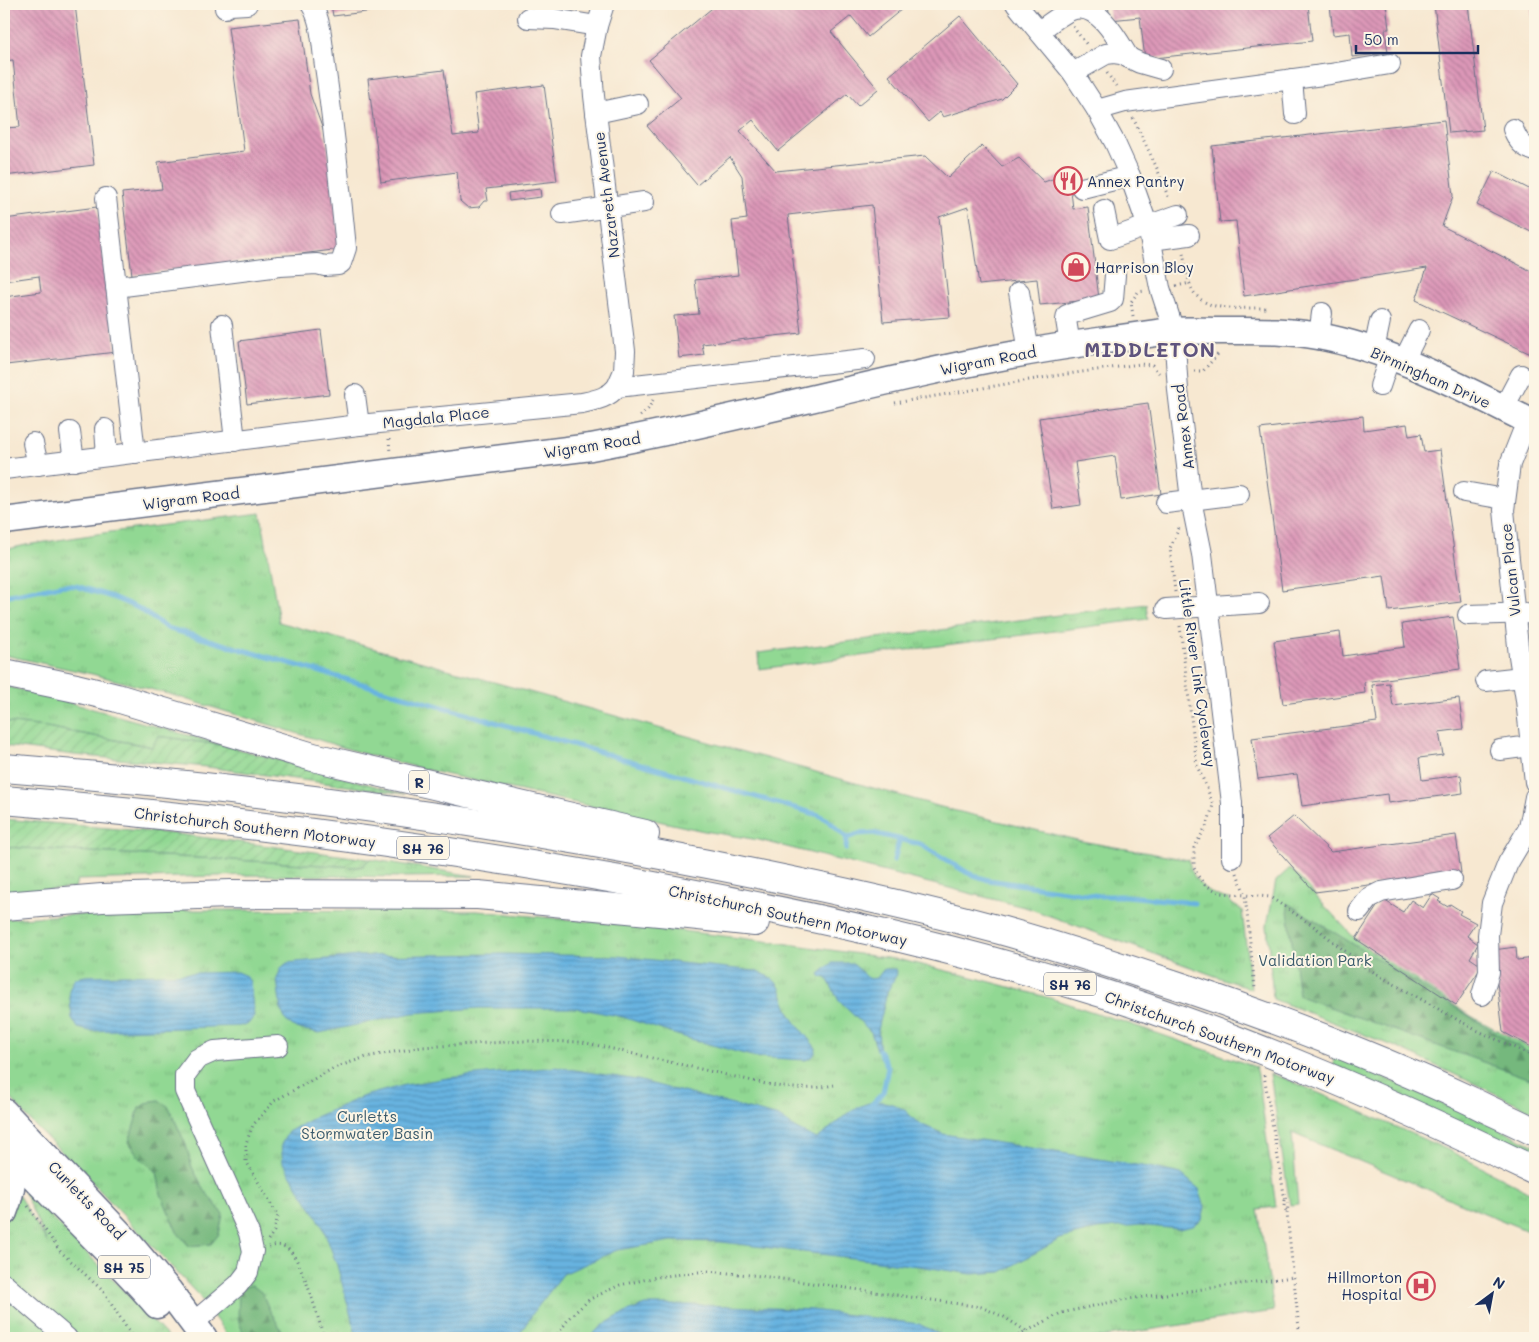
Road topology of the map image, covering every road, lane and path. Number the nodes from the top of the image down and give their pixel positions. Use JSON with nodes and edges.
{"nodes":[{"id":1,"x":247,"y":4,"type":"edge"},
{"id":2,"x":311,"y":4,"type":"edge"},
{"id":3,"x":604,"y":4,"type":"edge"},
{"id":4,"x":1016,"y":4,"type":"edge"},
{"id":5,"x":225,"y":8,"type":"dead end"},
{"id":6,"x":1063,"y":15,"type":"junction"},
{"id":7,"x":528,"y":18,"type":"dead end"},
{"id":8,"x":597,"y":26,"type":"junction"},
{"id":9,"x":1039,"y":31,"type":"junction"},
{"id":10,"x":1097,"y":58,"type":"junction"},
{"id":11,"x":1129,"y":58,"type":"junction"},
{"id":12,"x":1162,"y":69,"type":"dead end"},
{"id":13,"x":1383,"y":71,"type":"dead end"},
{"id":14,"x":1073,"y":73,"type":"junction"},
{"id":15,"x":1292,"y":79,"type":"junction"},
{"id":16,"x":1125,"y":102,"type":"junction"},
{"id":17,"x":638,"y":104,"type":"dead end"},
{"id":18,"x":1096,"y":110,"type":"junction"},
{"id":19,"x":596,"y":113,"type":"junction"},
{"id":20,"x":1295,"y":114,"type":"dead end"},
{"id":21,"x":1513,"y":128,"type":"dead end"},
{"id":22,"x":1535,"y":151,"type":"edge"},
{"id":23,"x":1130,"y":176,"type":"junction"},
{"id":24,"x":1082,"y":188,"type":"dead end"},
{"id":25,"x":106,"y":198,"type":"dead end"},
{"id":26,"x":644,"y":202,"type":"dead end"},
{"id":27,"x":608,"y":207,"type":"junction"},
{"id":28,"x":1104,"y":210,"type":"dead end"},
{"id":29,"x":562,"y":214,"type":"dead end"},
{"id":30,"x":1176,"y":215,"type":"joint"},
{"id":31,"x":1150,"y":233,"type":"junction"},
{"id":32,"x":1184,"y":235,"type":"joint"},
{"id":33,"x":1115,"y":275,"type":"dead end"},
{"id":34,"x":116,"y":287,"type":"junction"},
{"id":35,"x":1019,"y":292,"type":"dead end"},
{"id":36,"x":1138,"y":292,"type":"dead end"},
{"id":37,"x":1131,"y":302,"type":"dead end"},
{"id":38,"x":1271,"y":309,"type":"dead end"},
{"id":39,"x":1380,"y":321,"type":"dead end"},
{"id":40,"x":222,"y":325,"type":"dead end"},
{"id":41,"x":1419,"y":330,"type":"dead end"},
{"id":42,"x":1174,"y":331,"type":"junction"},
{"id":43,"x":1070,"y":345,"type":"junction"},
{"id":44,"x":1029,"y":352,"type":"junction"},
{"id":45,"x":1218,"y":354,"type":"dead end"},
{"id":46,"x":1389,"y":356,"type":"junction"},
{"id":47,"x":865,"y":359,"type":"dead end"},
{"id":48,"x":1140,"y":364,"type":"dead end"},
{"id":49,"x":1203,"y":371,"type":"dead end"},
{"id":50,"x":1521,"y":375,"type":"dead end"},
{"id":51,"x":1160,"y":380,"type":"dead end"},
{"id":52,"x":1380,"y":386,"type":"dead end"},
{"id":53,"x":617,"y":387,"type":"junction"},
{"id":54,"x":355,"y":395,"type":"dead end"},
{"id":55,"x":1503,"y":409,"type":"junction"},
{"id":56,"x":1531,"y":422,"type":"edge"},
{"id":57,"x":358,"y":425,"type":"junction"},
{"id":58,"x":105,"y":429,"type":"dead end"},
{"id":59,"x":70,"y":432,"type":"dead end"},
{"id":60,"x":389,"y":437,"type":"dead end"},
{"id":61,"x":235,"y":441,"type":"junction"},
{"id":62,"x":34,"y":443,"type":"dead end"},
{"id":63,"x":135,"y":453,"type":"junction"},
{"id":64,"x":107,"y":456,"type":"junction"},
{"id":65,"x":391,"y":457,"type":"dead end"},
{"id":66,"x":74,"y":461,"type":"junction"},
{"id":67,"x":38,"y":465,"type":"junction"},
{"id":68,"x":4,"y":469,"type":"edge"},
{"id":69,"x":1464,"y":492,"type":"dead end"},
{"id":70,"x":1239,"y":494,"type":"dead end"},
{"id":71,"x":1504,"y":499,"type":"junction"},
{"id":72,"x":1178,"y":501,"type":"junction"},
{"id":73,"x":4,"y":521,"type":"edge"},
{"id":74,"x":1259,"y":602,"type":"dead end"},
{"id":75,"x":1208,"y":606,"type":"junction"},
{"id":76,"x":1172,"y":609,"type":"junction"},
{"id":77,"x":1535,"y":613,"type":"edge"},
{"id":78,"x":1515,"y":614,"type":"junction"},
{"id":79,"x":1468,"y":615,"type":"dead end"},
{"id":80,"x":1527,"y":655,"type":"edge"},
{"id":81,"x":4,"y":673,"type":"edge"},
{"id":82,"x":1522,"y":677,"type":"junction"},
{"id":83,"x":1486,"y":681,"type":"dead end"},
{"id":84,"x":1531,"y":710,"type":"edge"},
{"id":85,"x":1531,"y":746,"type":"junction"},
{"id":86,"x":1500,"y":750,"type":"dead end"},
{"id":87,"x":4,"y":768,"type":"edge"},
{"id":88,"x":1535,"y":782,"type":"edge"},
{"id":89,"x":1535,"y":797,"type":"edge"},
{"id":90,"x":4,"y":800,"type":"edge"},
{"id":91,"x":1532,"y":832,"type":"edge"},
{"id":92,"x":1232,"y":858,"type":"joint"},
{"id":93,"x":720,"y":866,"type":"junction"},
{"id":94,"x":1452,"y":880,"type":"dead end"},
{"id":95,"x":1245,"y":895,"type":"junction"},
{"id":96,"x":4,"y":906,"type":"edge"},
{"id":97,"x":1359,"y":911,"type":"dead end"},
{"id":98,"x":839,"y":923,"type":"junction"},
{"id":99,"x":1255,"y":988,"type":"dead end"},
{"id":100,"x":1482,"y":996,"type":"dead end"},
{"id":101,"x":278,"y":1046,"type":"dead end"},
{"id":102,"x":1535,"y":1057,"type":"edge"},
{"id":103,"x":1264,"y":1075,"type":"dead end"},
{"id":104,"x":834,"y":1085,"type":"dead end"},
{"id":105,"x":4,"y":1112,"type":"edge"},
{"id":106,"x":1535,"y":1132,"type":"edge"},
{"id":107,"x":8,"y":1150,"type":"edge"},
{"id":108,"x":1535,"y":1171,"type":"edge"},
{"id":109,"x":14,"y":1206,"type":"edge"},
{"id":110,"x":1293,"y":1277,"type":"junction"},
{"id":111,"x":4,"y":1284,"type":"edge"},
{"id":112,"x":1026,"y":1331,"type":"junction"},
{"id":113,"x":194,"y":1333,"type":"edge"},
{"id":114,"x":67,"y":1338,"type":"edge"},
{"id":115,"x":134,"y":1338,"type":"edge"},
{"id":116,"x":324,"y":1338,"type":"edge"},
{"id":117,"x":555,"y":1338,"type":"edge"},
{"id":118,"x":1014,"y":1338,"type":"edge"},
{"id":119,"x":1300,"y":1338,"type":"edge"}],
"edges":[{"from":1,"to":5,"type":"street"},
{"from":2,"to":34,"type":"street"},
{"from":3,"to":8,"type":"street","name":"Nazareth Avenue"},
{"from":4,"to":9,"type":"street","name":"Annex Road"},
{"from":6,"to":9,"type":"street"},
{"from":6,"to":10,"type":"path"},
{"from":6,"to":11,"type":"street"},
{"from":7,"to":8,"type":"street"},
{"from":8,"to":19,"type":"street","name":"Nazareth Avenue"},
{"from":9,"to":14,"type":"street","name":"Annex Road"},
{"from":10,"to":11,"type":"street"},
{"from":10,"to":14,"type":"street"},
{"from":10,"to":16,"type":"path"},
{"from":11,"to":12,"type":"street"},
{"from":13,"to":15,"type":"street"},
{"from":14,"to":18,"type":"street","name":"Annex Road"},
{"from":15,"to":16,"type":"street"},
{"from":15,"to":20,"type":"street"},
{"from":16,"to":18,"type":"street"},
{"from":16,"to":30,"type":"path"},
{"from":17,"to":19,"type":"street"},
{"from":18,"to":23,"type":"street","name":"Annex Road"},
{"from":19,"to":27,"type":"street","name":"Nazareth Avenue"},
{"from":21,"to":22,"type":"street"},
{"from":23,"to":24,"type":"street"},
{"from":23,"to":31,"type":"street","name":"Annex Road"},
{"from":25,"to":34,"type":"street"},
{"from":26,"to":27,"type":"street"},
{"from":27,"to":29,"type":"street"},
{"from":27,"to":53,"type":"street","name":"Nazareth Avenue"},
{"from":28,"to":31,"type":"street"},
{"from":30,"to":31,"type":"street"},
{"from":31,"to":32,"type":"street"},
{"from":31,"to":42,"type":"street","name":"Annex Road"},
{"from":32,"to":38,"type":"path"},
{"from":33,"to":43,"type":"street"},
{"from":34,"to":63,"type":"street"},
{"from":35,"to":44,"type":"street"},
{"from":36,"to":37,"type":"path"},
{"from":39,"to":46,"type":"street"},
{"from":40,"to":61,"type":"street"},
{"from":41,"to":46,"type":"street"},
{"from":42,"to":43,"type":"main road","name":"Wigram Road"},
{"from":42,"to":46,"type":"main road","name":"Birmingham Drive"},
{"from":42,"to":72,"type":"street","name":"Annex Road"},
{"from":43,"to":44,"type":"main road","name":"Wigram Road"},
{"from":44,"to":73,"type":"main road","name":"Wigram Road"},
{"from":45,"to":49,"type":"path"},
{"from":46,"to":52,"type":"street"},
{"from":46,"to":55,"type":"main road","name":"Birmingham Drive"},
{"from":47,"to":53,"type":"street","name":"Magdala Place"},
{"from":48,"to":51,"type":"path"},
{"from":50,"to":55,"type":"street"},
{"from":53,"to":57,"type":"street","name":"Magdala Place"},
{"from":54,"to":57,"type":"street"},
{"from":55,"to":56,"type":"main road","name":"Birmingham Drive"},
{"from":56,"to":71,"type":"street","name":"Vulcan Place"},
{"from":57,"to":61,"type":"street","name":"Magdala Place"},
{"from":58,"to":64,"type":"street"},
{"from":59,"to":66,"type":"street"},
{"from":60,"to":65,"type":"path"},
{"from":61,"to":63,"type":"street","name":"Magdala Place"},
{"from":62,"to":67,"type":"street"},
{"from":63,"to":64,"type":"street","name":"Magdala Place"},
{"from":64,"to":66,"type":"street","name":"Magdala Place"},
{"from":66,"to":67,"type":"street","name":"Magdala Place"},
{"from":67,"to":68,"type":"street","name":"Magdala Place"},
{"from":69,"to":71,"type":"street"},
{"from":70,"to":72,"type":"street"},
{"from":71,"to":78,"type":"street","name":"Vulcan Place"},
{"from":72,"to":75,"type":"street","name":"Annex Road"},
{"from":72,"to":76,"type":"path","name":"Little River Link Cycleway"},
{"from":74,"to":75,"type":"street"},
{"from":75,"to":76,"type":"street"},
{"from":75,"to":92,"type":"street","name":"Annex Road"},
{"from":76,"to":95,"type":"path","name":"Little River Link Cycleway"},
{"from":77,"to":78,"type":"street"},
{"from":78,"to":79,"type":"street"},
{"from":78,"to":80,"type":"street","name":"Vulcan Place"},
{"from":80,"to":82,"type":"street","name":"Vulcan Place"},
{"from":81,"to":93,"type":"highway","number":"R"},
{"from":82,"to":83,"type":"street"},
{"from":82,"to":84,"type":"street","name":"Vulcan Place"},
{"from":84,"to":85,"type":"street","name":"Vulcan Place"},
{"from":85,"to":86,"type":"street"},
{"from":85,"to":88,"type":"street","name":"Vulcan Place"},
{"from":87,"to":93,"type":"highway","number":"SH 76"},
{"from":89,"to":91,"type":"street"},
{"from":90,"to":98,"type":"highway","name":"Christchurch Southern Motorway","number":"SH 76"},
{"from":91,"to":100,"type":"street"},
{"from":92,"to":95,"type":"path"},
{"from":93,"to":106,"type":"highway","number":"SH 76"},
{"from":94,"to":97,"type":"street"},
{"from":95,"to":99,"type":"path"},
{"from":95,"to":102,"type":"path","name":"Little River Link Cycleway"},
{"from":96,"to":98,"type":"highway"},
{"from":98,"to":108,"type":"highway","name":"Christchurch Southern Motorway","number":"SH 76"},
{"from":101,"to":113,"type":"street"},
{"from":103,"to":110,"type":"path"},
{"from":104,"to":116,"type":"path"},
{"from":105,"to":113,"type":"main road","name":"Curletts Road","number":"SH 75"},
{"from":107,"to":109,"type":"main road"},
{"from":107,"to":113,"type":"main road","name":"Curletts Road","number":"SH 75"},
{"from":109,"to":115,"type":"path"},
{"from":110,"to":112,"type":"path"},
{"from":110,"to":119,"type":"path"},
{"from":111,"to":114,"type":"street"},
{"from":112,"to":117,"type":"path"},
{"from":112,"to":118,"type":"path"}]}
